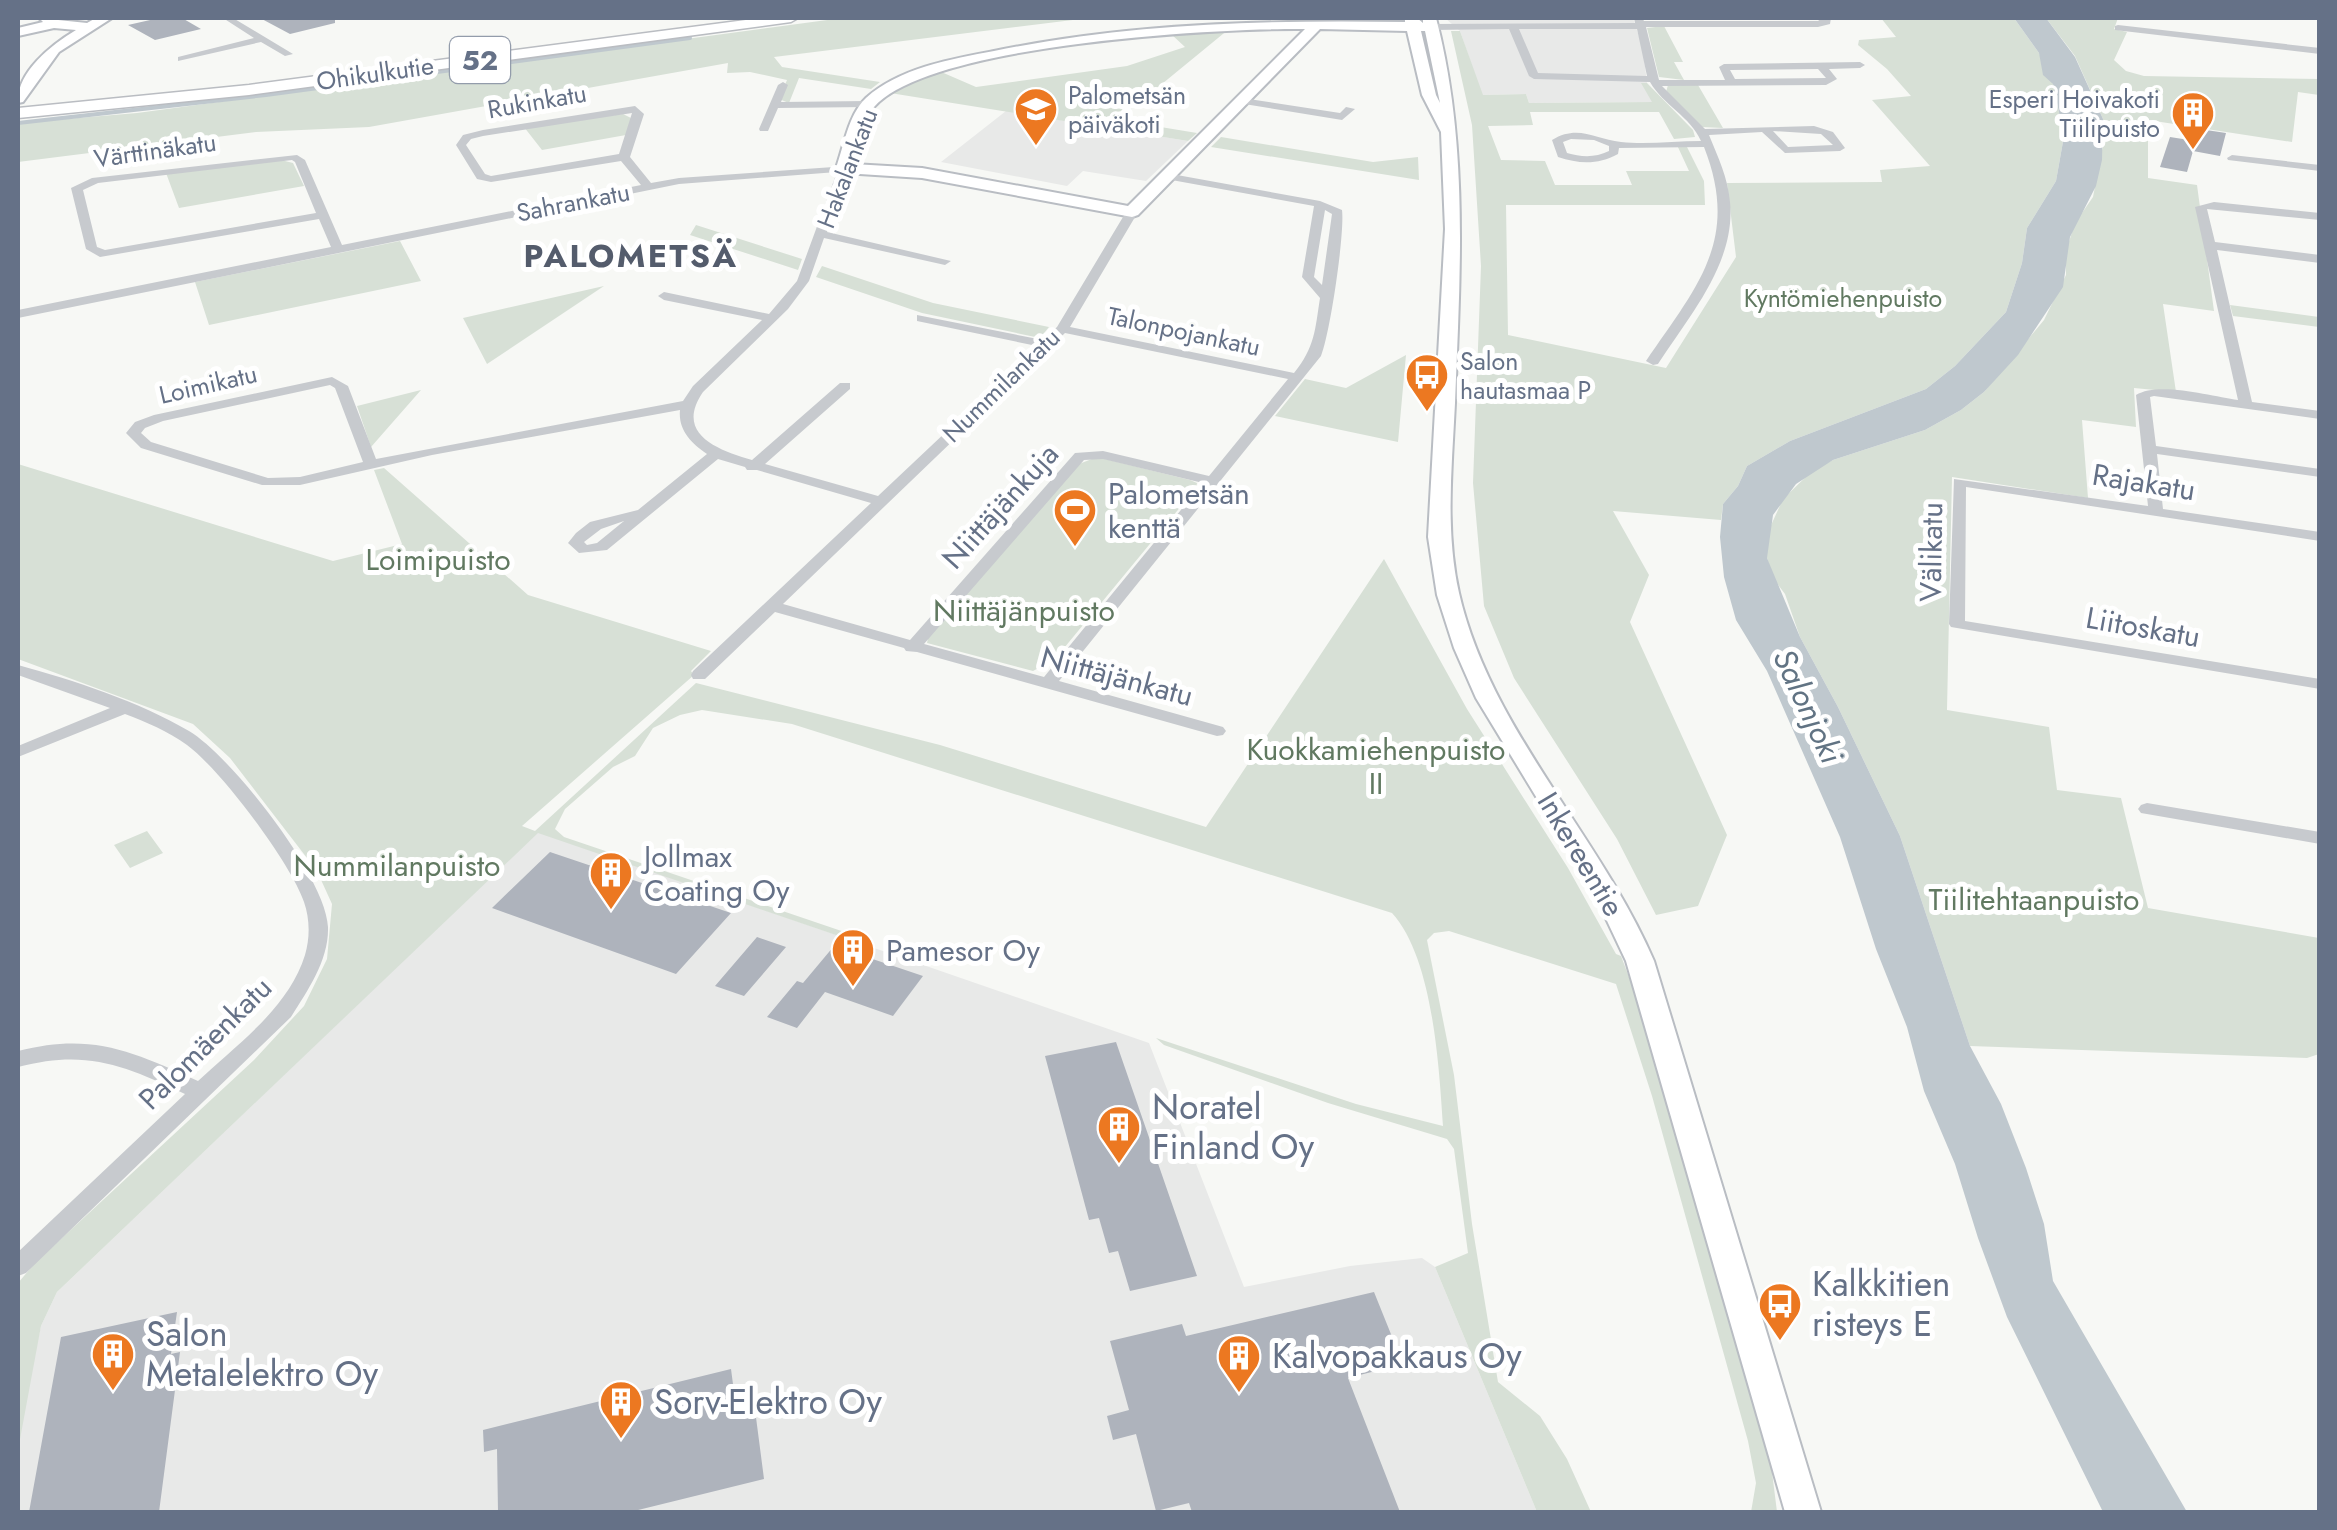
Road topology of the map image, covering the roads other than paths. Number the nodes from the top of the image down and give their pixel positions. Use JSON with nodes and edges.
{"nodes":[{"id":1,"x":105,"y":18,"type":"edge"},
{"id":2,"x":226,"y":18,"type":"edge"},
{"id":3,"x":791,"y":18,"type":"edge"},
{"id":4,"x":1826,"y":18,"type":"edge"},
{"id":5,"x":50,"y":21,"type":"edge"},
{"id":6,"x":1709,"y":21,"type":"edge"},
{"id":7,"x":1412,"y":22,"type":"edge"},
{"id":8,"x":1431,"y":22,"type":"edge"},
{"id":9,"x":1640,"y":23,"type":"edge"},
{"id":10,"x":87,"y":26,"type":"junction"},
{"id":11,"x":1315,"y":26,"type":"junction"},
{"id":12,"x":1512,"y":27,"type":"junction"},
{"id":13,"x":2118,"y":28,"type":"dead end"},
{"id":14,"x":18,"y":32,"type":"edge"},
{"id":15,"x":2174,"y":36,"type":"junction"},
{"id":16,"x":262,"y":38,"type":"junction"},
{"id":17,"x":2320,"y":51,"type":"edge"},
{"id":18,"x":2173,"y":53,"type":"dead end"},
{"id":19,"x":288,"y":54,"type":"dead end"},
{"id":20,"x":180,"y":59,"type":"dead end"},
{"id":21,"x":1860,"y":65,"type":"dead end"},
{"id":22,"x":1822,"y":66,"type":"junction"},
{"id":23,"x":1654,"y":81,"type":"junction"},
{"id":24,"x":1732,"y":82,"type":"junction"},
{"id":25,"x":783,"y":84,"type":"dead end"},
{"id":26,"x":18,"y":99,"type":"edge"},
{"id":27,"x":1242,"y":101,"type":"junction"},
{"id":28,"x":774,"y":104,"type":"junction"},
{"id":29,"x":867,"y":104,"type":"junction"},
{"id":30,"x":18,"y":113,"type":"edge"},
{"id":31,"x":1343,"y":116,"type":"dead end"},
{"id":32,"x":764,"y":129,"type":"dead end"},
{"id":33,"x":1767,"y":130,"type":"junction"},
{"id":34,"x":1446,"y":133,"type":"junction"},
{"id":35,"x":1705,"y":138,"type":"junction"},
{"id":36,"x":1614,"y":145,"type":"junction"},
{"id":37,"x":624,"y":157,"type":"junction"},
{"id":38,"x":2232,"y":158,"type":"dead end"},
{"id":39,"x":844,"y":168,"type":"junction"},
{"id":40,"x":2320,"y":168,"type":"edge"},
{"id":41,"x":1166,"y":176,"type":"junction"},
{"id":42,"x":648,"y":188,"type":"junction"},
{"id":43,"x":1320,"y":204,"type":"junction"},
{"id":44,"x":1132,"y":212,"type":"junction"},
{"id":45,"x":322,"y":214,"type":"junction"},
{"id":46,"x":2320,"y":217,"type":"edge"},
{"id":47,"x":822,"y":234,"type":"junction"},
{"id":48,"x":2208,"y":244,"type":"junction"},
{"id":49,"x":338,"y":250,"type":"junction"},
{"id":50,"x":2319,"y":260,"type":"edge"},
{"id":51,"x":945,"y":261,"type":"dead end"},
{"id":52,"x":664,"y":296,"type":"dead end"},
{"id":53,"x":1328,"y":300,"type":"junction"},
{"id":54,"x":18,"y":314,"type":"edge"},
{"id":55,"x":772,"y":318,"type":"junction"},
{"id":56,"x":921,"y":318,"type":"dead end"},
{"id":57,"x":1062,"y":328,"type":"junction"},
{"id":58,"x":1045,"y":344,"type":"junction"},
{"id":59,"x":1652,"y":361,"type":"dead end"},
{"id":60,"x":1296,"y":377,"type":"junction"},
{"id":61,"x":845,"y":386,"type":"dead end"},
{"id":62,"x":686,"y":405,"type":"junction"},
{"id":63,"x":2246,"y":405,"type":"junction"},
{"id":64,"x":2320,"y":415,"type":"edge"},
{"id":65,"x":2149,"y":449,"type":"junction"},
{"id":66,"x":716,"y":454,"type":"junction"},
{"id":67,"x":371,"y":465,"type":"junction"},
{"id":68,"x":752,"y":468,"type":"junction"},
{"id":69,"x":2320,"y":473,"type":"edge"},
{"id":70,"x":1212,"y":481,"type":"junction"},
{"id":71,"x":1960,"y":482,"type":"joint"},
{"id":72,"x":879,"y":501,"type":"junction"},
{"id":73,"x":2156,"y":512,"type":"junction"},
{"id":74,"x":640,"y":514,"type":"dead end"},
{"id":75,"x":2320,"y":537,"type":"edge"},
{"id":76,"x":772,"y":606,"type":"junction"},
{"id":77,"x":1958,"y":624,"type":"joint"},
{"id":78,"x":912,"y":648,"type":"junction"},
{"id":79,"x":18,"y":670,"type":"edge"},
{"id":80,"x":698,"y":675,"type":"dead end"},
{"id":81,"x":1046,"y":684,"type":"junction"},
{"id":82,"x":2320,"y":684,"type":"edge"},
{"id":83,"x":122,"y":709,"type":"junction"},
{"id":84,"x":1218,"y":732,"type":"dead end"},
{"id":85,"x":18,"y":752,"type":"edge"},
{"id":86,"x":2147,"y":809,"type":"dead end"},
{"id":87,"x":2320,"y":838,"type":"edge"},
{"id":88,"x":18,"y":1058,"type":"edge"},
{"id":89,"x":202,"y":1092,"type":"junction"},
{"id":90,"x":18,"y":1266,"type":"edge"},
{"id":91,"x":1803,"y":1512,"type":"edge"}],
"edges":[{"from":1,"to":10,"type":"street"},
{"from":2,"to":16,"type":"street"},
{"from":3,"to":30,"type":"main road","name":"Ohikulkutie","number":"52"},
{"from":4,"to":6,"type":"street"},
{"from":5,"to":10,"type":"street"},
{"from":5,"to":14,"type":"street"},
{"from":6,"to":9,"type":"street"},
{"from":7,"to":8,"type":"street","name":"Hakalankatu"},
{"from":7,"to":11,"type":"street","name":"Hakalankatu"},
{"from":7,"to":34,"type":"street","name":"Inkereentie"},
{"from":8,"to":12,"type":"street"},
{"from":8,"to":34,"type":"street","name":"Inkereentie"},
{"from":9,"to":12,"type":"street"},
{"from":9,"to":23,"type":"street"},
{"from":10,"to":26,"type":"street"},
{"from":11,"to":27,"type":"street","name":"Nummilankatu"},
{"from":11,"to":29,"type":"street","name":"Hakalankatu"},
{"from":12,"to":23,"type":"street"},
{"from":13,"to":15,"type":"street"},
{"from":15,"to":17,"type":"street"},
{"from":15,"to":18,"type":"street"},
{"from":16,"to":19,"type":"street"},
{"from":16,"to":20,"type":"street"},
{"from":21,"to":22,"type":"street"},
{"from":22,"to":24,"type":"street"},
{"from":22,"to":24,"type":"street"},
{"from":23,"to":24,"type":"street"},
{"from":23,"to":35,"type":"street"},
{"from":25,"to":28,"type":"street"},
{"from":27,"to":31,"type":"street"},
{"from":27,"to":41,"type":"street","name":"Nummilankatu"},
{"from":28,"to":29,"type":"street"},
{"from":28,"to":32,"type":"street"},
{"from":29,"to":39,"type":"street","name":"Hakalankatu"},
{"from":33,"to":33,"type":"street"},
{"from":33,"to":35,"type":"street"},
{"from":34,"to":91,"type":"street","name":"Inkereentie"},
{"from":35,"to":36,"type":"street"},
{"from":35,"to":59,"type":"street"},
{"from":36,"to":36,"type":"street"},
{"from":37,"to":37,"type":"street","name":"Rukinkatu"},
{"from":37,"to":42,"type":"street"},
{"from":38,"to":40,"type":"street"},
{"from":39,"to":42,"type":"street","name":"Sahrankatu"},
{"from":39,"to":44,"type":"street","name":"Sahrankatu"},
{"from":39,"to":47,"type":"street","name":"Hakalankatu"},
{"from":41,"to":43,"type":"street"},
{"from":41,"to":44,"type":"street","name":"Nummilankatu"},
{"from":42,"to":49,"type":"street","name":"Sahrankatu"},
{"from":43,"to":53,"type":"street"},
{"from":43,"to":53,"type":"street"},
{"from":44,"to":57,"type":"street","name":"Nummilankatu"},
{"from":45,"to":45,"type":"street","name":"Värttinäkatu"},
{"from":45,"to":49,"type":"street","name":"Värttinäkatu"},
{"from":46,"to":48,"type":"street"},
{"from":47,"to":51,"type":"street"},
{"from":47,"to":55,"type":"street","name":"Hakalankatu"},
{"from":48,"to":50,"type":"street"},
{"from":48,"to":63,"type":"street"},
{"from":49,"to":54,"type":"street","name":"Sahrankatu"},
{"from":52,"to":55,"type":"street"},
{"from":53,"to":60,"type":"street"},
{"from":55,"to":62,"type":"street","name":"Hakalankatu"},
{"from":56,"to":58,"type":"street"},
{"from":57,"to":58,"type":"street","name":"Nummilankatu"},
{"from":57,"to":60,"type":"street","name":"Talonpojankatu"},
{"from":58,"to":72,"type":"street","name":"Nummilankatu"},
{"from":60,"to":70,"type":"street"},
{"from":61,"to":68,"type":"street"},
{"from":62,"to":66,"type":"street"},
{"from":62,"to":67,"type":"street","name":"Loimikatu"},
{"from":63,"to":64,"type":"street"},
{"from":63,"to":65,"type":"street"},
{"from":65,"to":69,"type":"street"},
{"from":65,"to":73,"type":"street"},
{"from":66,"to":68,"type":"street"},
{"from":66,"to":74,"type":"street"},
{"from":67,"to":67,"type":"street","name":"Loimikatu"},
{"from":68,"to":72,"type":"street"},
{"from":70,"to":78,"type":"street","name":"Niittäjänkuja"},
{"from":70,"to":81,"type":"street"},
{"from":71,"to":73,"type":"street","name":"Rajakatu"},
{"from":71,"to":77,"type":"street","name":"Välikatu"},
{"from":72,"to":76,"type":"street","name":"Nummilankatu"},
{"from":73,"to":75,"type":"street","name":"Rajakatu"},
{"from":76,"to":78,"type":"street","name":"Niittäjänkatu"},
{"from":76,"to":80,"type":"street","name":"Nummilankatu"},
{"from":77,"to":82,"type":"street","name":"Liitoskatu"},
{"from":78,"to":81,"type":"street","name":"Niittäjänkatu"},
{"from":79,"to":83,"type":"street","name":"Palomäenkatu"},
{"from":81,"to":84,"type":"street","name":"Niittäjänkatu"},
{"from":83,"to":85,"type":"street"},
{"from":83,"to":89,"type":"street","name":"Palomäenkatu"},
{"from":86,"to":87,"type":"street"},
{"from":88,"to":89,"type":"street"},
{"from":89,"to":90,"type":"street","name":"Palomäenkatu"}]}
